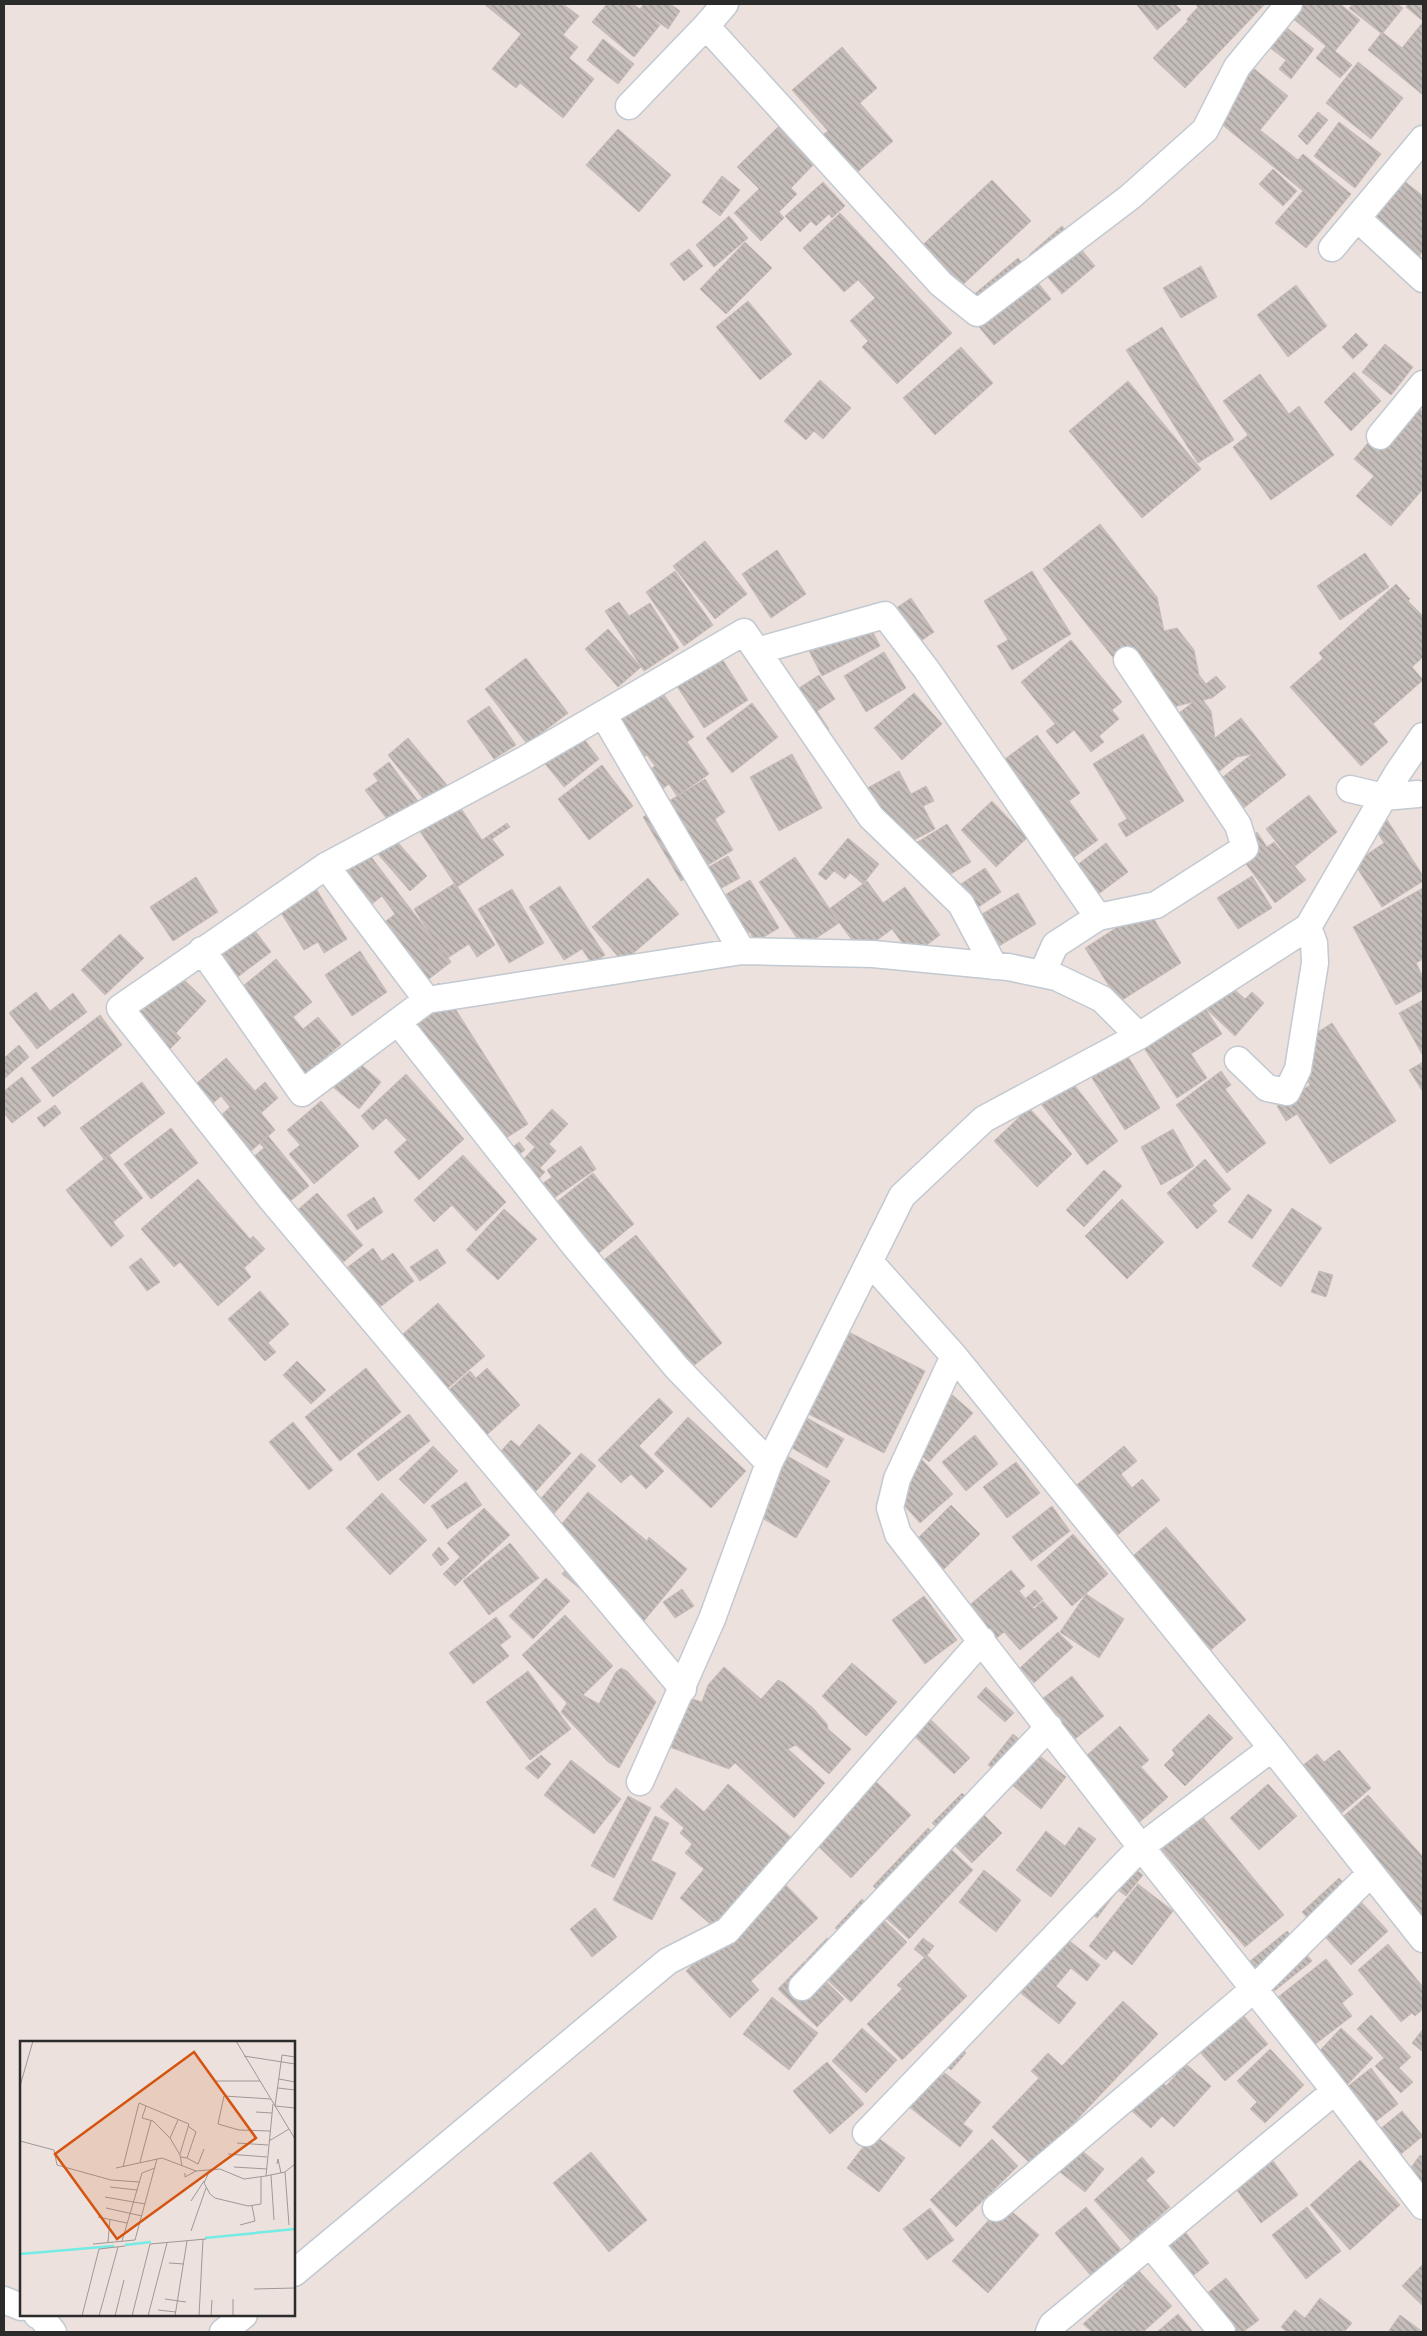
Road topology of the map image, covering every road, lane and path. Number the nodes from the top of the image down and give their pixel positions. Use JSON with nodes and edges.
{"nodes":[{"id":1,"x":725,"y":4,"type":"edge"},
{"id":2,"x":1289,"y":4,"type":"edge"},
{"id":3,"x":706,"y":26,"type":"junction"},
{"id":4,"x":629,"y":106,"type":"dead end"},
{"id":5,"x":1423,"y":139,"type":"edge"},
{"id":6,"x":1357,"y":218,"type":"junction"},
{"id":7,"x":1332,"y":248,"type":"dead end"},
{"id":8,"x":1423,"y":279,"type":"edge"},
{"id":9,"x":1423,"y":384,"type":"edge"},
{"id":10,"x":1380,"y":436,"type":"dead end"},
{"id":11,"x":757,"y":651,"type":"junction"},
{"id":12,"x":1127,"y":660,"type":"dead end"},
{"id":13,"x":603,"y":714,"type":"junction"},
{"id":14,"x":1423,"y":736,"type":"edge"},
{"id":15,"x":1404,"y":764,"type":"junction"},
{"id":16,"x":1350,"y":789,"type":"dead end"},
{"id":17,"x":1384,"y":796,"type":"junction"},
{"id":18,"x":1420,"y":801,"type":"edge"},
{"id":19,"x":326,"y":866,"type":"junction"},
{"id":20,"x":1098,"y":916,"type":"junction"},
{"id":21,"x":1308,"y":927,"type":"junction"},
{"id":22,"x":202,"y":950,"type":"junction"},
{"id":23,"x":742,"y":951,"type":"junction"},
{"id":24,"x":994,"y":966,"type":"junction"},
{"id":25,"x":1042,"y":974,"type":"junction"},
{"id":26,"x":427,"y":1000,"type":"junction"},
{"id":27,"x":398,"y":1022,"type":"junction"},
{"id":28,"x":1139,"y":1036,"type":"junction"},
{"id":29,"x":1238,"y":1060,"type":"dead end"},
{"id":30,"x":870,"y":1262,"type":"junction"},
{"id":31,"x":954,"y":1356,"type":"junction"},
{"id":32,"x":769,"y":1463,"type":"junction"},
{"id":33,"x":982,"y":1640,"type":"junction"},
{"id":34,"x":683,"y":1689,"type":"junction"},
{"id":35,"x":1049,"y":1727,"type":"junction"},
{"id":36,"x":1272,"y":1748,"type":"junction"},
{"id":37,"x":640,"y":1782,"type":"dead end"},
{"id":38,"x":1141,"y":1847,"type":"junction"},
{"id":39,"x":1371,"y":1873,"type":"junction"},
{"id":40,"x":1423,"y":1939,"type":"edge"},
{"id":41,"x":802,"y":1987,"type":"dead end"},
{"id":42,"x":1254,"y":1989,"type":"junction"},
{"id":43,"x":1335,"y":2091,"type":"junction"},
{"id":44,"x":866,"y":2132,"type":"dead end"},
{"id":45,"x":1423,"y":2206,"type":"edge"},
{"id":46,"x":996,"y":2208,"type":"dead end"},
{"id":47,"x":1150,"y":2244,"type":"junction"},
{"id":48,"x":295,"y":2272,"type":"edge"},
{"id":49,"x":4,"y":2300,"type":"edge"},
{"id":50,"x":20,"y":2307,"type":"edge"},
{"id":51,"x":39,"y":2316,"type":"edge"},
{"id":52,"x":243,"y":2316,"type":"edge"},
{"id":53,"x":53,"y":2332,"type":"edge"},
{"id":54,"x":223,"y":2332,"type":"edge"},
{"id":55,"x":1049,"y":2332,"type":"edge"},
{"id":56,"x":1222,"y":2332,"type":"edge"}],
"edges":[{"from":1,"to":3,"type":"street"},
{"from":2,"to":3,"type":"street"},
{"from":3,"to":4,"type":"street"},
{"from":5,"to":6,"type":"street"},
{"from":6,"to":7,"type":"street"},
{"from":6,"to":8,"type":"street"},
{"from":9,"to":10,"type":"street"},
{"from":11,"to":13,"type":"street"},
{"from":11,"to":20,"type":"street"},
{"from":11,"to":24,"type":"street"},
{"from":12,"to":20,"type":"street"},
{"from":13,"to":19,"type":"street"},
{"from":13,"to":23,"type":"street"},
{"from":14,"to":15,"type":"street"},
{"from":15,"to":17,"type":"street"},
{"from":15,"to":18,"type":"street"},
{"from":16,"to":17,"type":"street"},
{"from":17,"to":18,"type":"street"},
{"from":17,"to":21,"type":"street"},
{"from":19,"to":22,"type":"street"},
{"from":19,"to":26,"type":"street"},
{"from":20,"to":25,"type":"street"},
{"from":21,"to":28,"type":"street"},
{"from":21,"to":29,"type":"street"},
{"from":22,"to":27,"type":"street"},
{"from":22,"to":34,"type":"street"},
{"from":23,"to":24,"type":"street"},
{"from":23,"to":26,"type":"street"},
{"from":24,"to":25,"type":"street"},
{"from":25,"to":28,"type":"street"},
{"from":26,"to":27,"type":"street"},
{"from":27,"to":32,"type":"street"},
{"from":28,"to":30,"type":"street"},
{"from":30,"to":31,"type":"street"},
{"from":30,"to":32,"type":"street"},
{"from":31,"to":33,"type":"street"},
{"from":31,"to":36,"type":"street"},
{"from":32,"to":34,"type":"street"},
{"from":33,"to":35,"type":"street"},
{"from":33,"to":48,"type":"street"},
{"from":34,"to":37,"type":"street"},
{"from":35,"to":38,"type":"street"},
{"from":35,"to":41,"type":"street"},
{"from":36,"to":38,"type":"street"},
{"from":36,"to":39,"type":"street"},
{"from":38,"to":42,"type":"street"},
{"from":38,"to":44,"type":"street"},
{"from":39,"to":40,"type":"street"},
{"from":39,"to":42,"type":"street"},
{"from":42,"to":43,"type":"street"},
{"from":42,"to":46,"type":"street"},
{"from":43,"to":45,"type":"street"},
{"from":43,"to":47,"type":"street"},
{"from":47,"to":55,"type":"street"},
{"from":47,"to":56,"type":"street"},
{"from":49,"to":50,"type":"street"},
{"from":51,"to":53,"type":"street"},
{"from":52,"to":54,"type":"street"}]}
